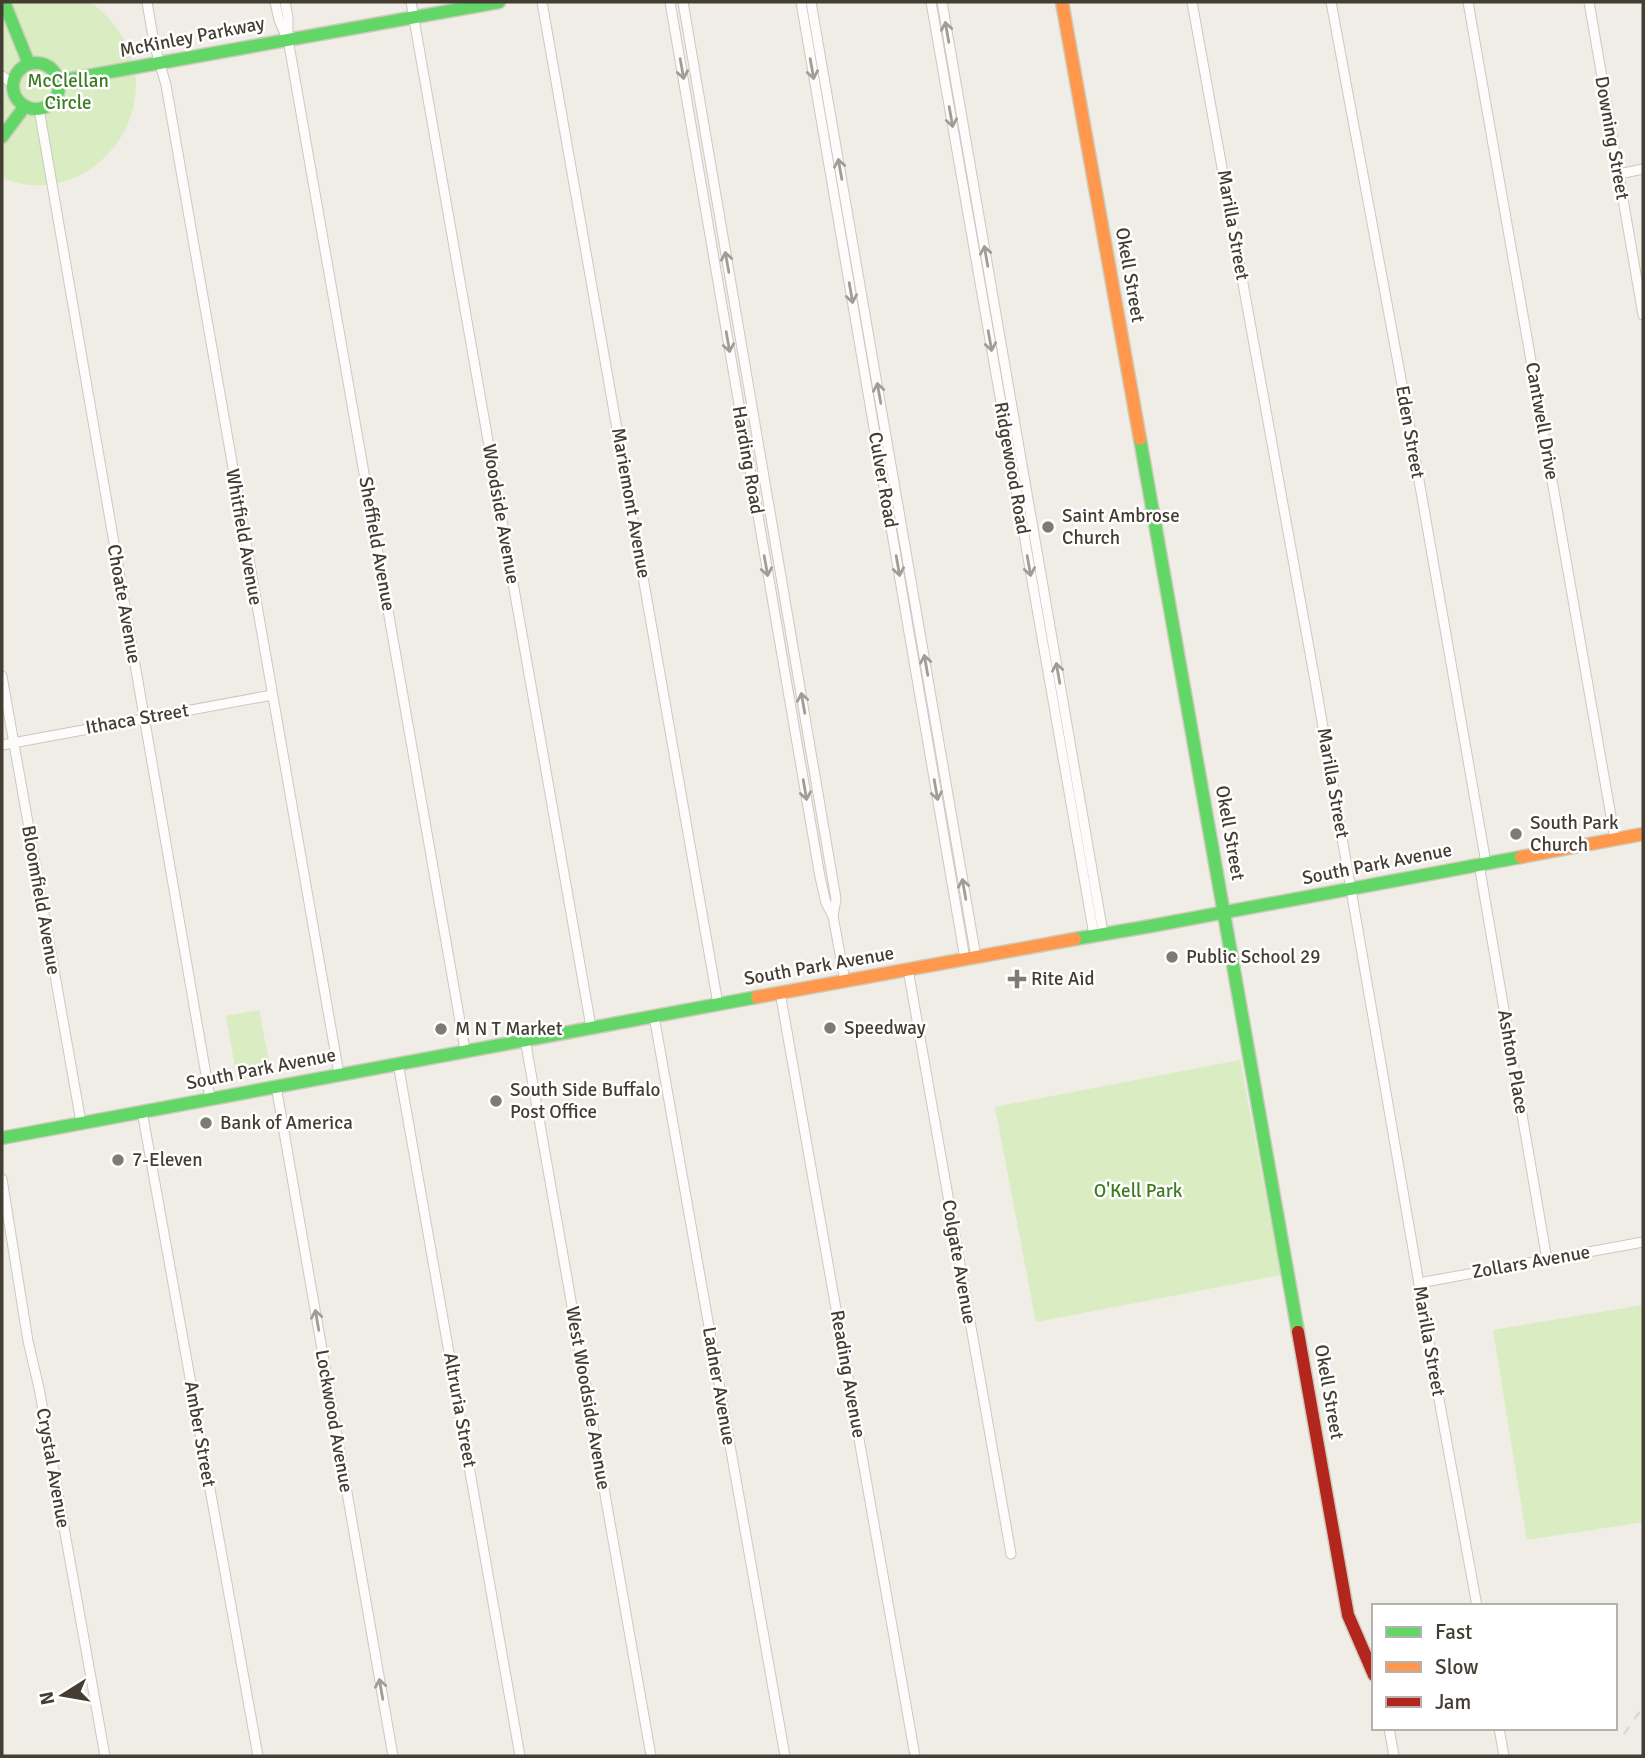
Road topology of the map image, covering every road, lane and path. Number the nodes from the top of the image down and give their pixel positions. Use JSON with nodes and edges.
{"nodes":[{"id":1,"x":4,"y":2,"type":"edge"},
{"id":2,"x":147,"y":2,"type":"edge"},
{"id":3,"x":275,"y":2,"type":"edge"},
{"id":4,"x":285,"y":2,"type":"edge"},
{"id":5,"x":411,"y":2,"type":"edge"},
{"id":6,"x":499,"y":2,"type":"edge"},
{"id":7,"x":542,"y":2,"type":"edge"},
{"id":8,"x":670,"y":2,"type":"edge"},
{"id":9,"x":682,"y":2,"type":"edge"},
{"id":10,"x":801,"y":2,"type":"edge"},
{"id":11,"x":811,"y":2,"type":"edge"},
{"id":12,"x":931,"y":2,"type":"edge"},
{"id":13,"x":942,"y":2,"type":"edge"},
{"id":14,"x":1062,"y":2,"type":"edge"},
{"id":15,"x":1192,"y":2,"type":"edge"},
{"id":16,"x":1331,"y":2,"type":"edge"},
{"id":17,"x":1468,"y":2,"type":"edge"},
{"id":18,"x":1589,"y":2,"type":"edge"},
{"id":19,"x":414,"y":17,"type":"junction"},
{"id":20,"x":288,"y":39,"type":"junction"},
{"id":21,"x":160,"y":63,"type":"junction"},
{"id":22,"x":29,"y":64,"type":"junction"},
{"id":23,"x":2,"y":76,"type":"edge"},
{"id":24,"x":59,"y":81,"type":"junction"},
{"id":25,"x":13,"y":84,"type":"junction"},
{"id":26,"x":957,"y":87,"type":"junction"},
{"id":27,"x":946,"y":89,"type":"junction"},
{"id":28,"x":698,"y":99,"type":"junction"},
{"id":29,"x":687,"y":101,"type":"junction"},
{"id":30,"x":25,"y":106,"type":"junction"},
{"id":31,"x":39,"y":109,"type":"junction"},
{"id":32,"x":2,"y":137,"type":"edge"},
{"id":33,"x":1643,"y":169,"type":"edge"},
{"id":34,"x":1619,"y":174,"type":"junction"},
{"id":35,"x":717,"y":205,"type":"junction"},
{"id":36,"x":705,"y":207,"type":"junction"},
{"id":37,"x":975,"y":226,"type":"junction"},
{"id":38,"x":735,"y":311,"type":"junction"},
{"id":39,"x":723,"y":313,"type":"junction"},
{"id":40,"x":1643,"y":315,"type":"edge"},
{"id":41,"x":754,"y":421,"type":"junction"},
{"id":42,"x":741,"y":423,"type":"junction"},
{"id":43,"x":773,"y":529,"type":"junction"},
{"id":44,"x":760,"y":531,"type":"junction"},
{"id":45,"x":791,"y":633,"type":"junction"},
{"id":46,"x":778,"y":635,"type":"junction"},
{"id":47,"x":2,"y":677,"type":"edge"},
{"id":48,"x":272,"y":695,"type":"junction"},
{"id":49,"x":143,"y":718,"type":"junction"},
{"id":50,"x":13,"y":743,"type":"junction"},
{"id":51,"x":810,"y":743,"type":"junction"},
{"id":52,"x":2,"y":745,"type":"edge"},
{"id":53,"x":797,"y":745,"type":"junction"},
{"id":54,"x":1643,"y":834,"type":"edge"},
{"id":55,"x":1615,"y":839,"type":"junction"},
{"id":56,"x":1483,"y":864,"type":"junction"},
{"id":57,"x":1351,"y":888,"type":"junction"},
{"id":58,"x":1224,"y":912,"type":"junction"},
{"id":59,"x":833,"y":916,"type":"junction"},
{"id":60,"x":1098,"y":934,"type":"junction"},
{"id":61,"x":971,"y":958,"type":"junction"},
{"id":62,"x":908,"y":969,"type":"junction"},
{"id":63,"x":845,"y":981,"type":"junction"},
{"id":64,"x":780,"y":992,"type":"junction"},
{"id":65,"x":718,"y":1004,"type":"junction"},
{"id":66,"x":654,"y":1016,"type":"junction"},
{"id":67,"x":591,"y":1027,"type":"junction"},
{"id":68,"x":525,"y":1039,"type":"junction"},
{"id":69,"x":465,"y":1050,"type":"junction"},
{"id":70,"x":398,"y":1063,"type":"junction"},
{"id":71,"x":340,"y":1074,"type":"junction"},
{"id":72,"x":276,"y":1086,"type":"junction"},
{"id":73,"x":210,"y":1098,"type":"junction"},
{"id":74,"x":142,"y":1111,"type":"junction"},
{"id":75,"x":81,"y":1122,"type":"junction"},
{"id":76,"x":2,"y":1138,"type":"edge"},
{"id":77,"x":2,"y":1180,"type":"edge"},
{"id":78,"x":1643,"y":1242,"type":"edge"},
{"id":79,"x":1547,"y":1260,"type":"junction"},
{"id":80,"x":1419,"y":1283,"type":"junction"},
{"id":81,"x":1011,"y":1554,"type":"dead end"},
{"id":82,"x":1477,"y":1604,"type":"edge"},
{"id":83,"x":1372,"y":1669,"type":"edge"},
{"id":84,"x":1389,"y":1730,"type":"edge"},
{"id":85,"x":1499,"y":1730,"type":"edge"},
{"id":86,"x":105,"y":1756,"type":"edge"},
{"id":87,"x":258,"y":1756,"type":"edge"},
{"id":88,"x":393,"y":1756,"type":"edge"},
{"id":89,"x":520,"y":1756,"type":"edge"},
{"id":90,"x":651,"y":1756,"type":"edge"},
{"id":91,"x":785,"y":1756,"type":"edge"},
{"id":92,"x":915,"y":1756,"type":"edge"},
{"id":93,"x":1394,"y":1756,"type":"edge"},
{"id":94,"x":1504,"y":1756,"type":"edge"}],
"edges":[{"from":1,"to":22,"type":"street"},
{"from":2,"to":21,"type":"street","name":"Whitfield Avenue"},
{"from":3,"to":20,"type":"street"},
{"from":4,"to":20,"type":"street"},
{"from":5,"to":19,"type":"street","name":"Woodside Avenue"},
{"from":6,"to":19,"type":"street","name":"McKinley Parkway"},
{"from":7,"to":65,"type":"street","name":"Mariemont Avenue"},
{"from":8,"to":29,"type":"street","name":"Harding Road","one_way":true},
{"from":9,"to":28,"type":"street","name":"Harding Road"},
{"from":10,"to":61,"type":"street","name":"Culver Road","one_way":true},
{"from":61,"to":11,"type":"street","name":"Culver Road","one_way":true},
{"from":12,"to":27,"type":"street","name":"Ridgewood Road"},
{"from":26,"to":13,"type":"street","name":"Ridgewood Road","one_way":true},
{"from":14,"to":58,"type":"street","name":"Okell Street"},
{"from":15,"to":57,"type":"street","name":"Marilla Street"},
{"from":16,"to":56,"type":"street","name":"Eden Street"},
{"from":17,"to":55,"type":"street","name":"Cantwell Drive"},
{"from":18,"to":34,"type":"street","name":"Downing Street"},
{"from":19,"to":20,"type":"street","name":"McKinley Parkway"},
{"from":19,"to":67,"type":"street","name":"Woodside Avenue"},
{"from":20,"to":21,"type":"street","name":"McKinley Parkway"},
{"from":20,"to":69,"type":"street","name":"Sheffield Avenue"},
{"from":21,"to":24,"type":"street","name":"McKinley Parkway"},
{"from":21,"to":48,"type":"street","name":"Whitfield Avenue"},
{"from":22,"to":24,"type":"street"},
{"from":22,"to":25,"type":"street"},
{"from":23,"to":25,"type":"street"},
{"from":24,"to":31,"type":"street"},
{"from":25,"to":30,"type":"street"},
{"from":26,"to":27,"type":"street"},
{"from":26,"to":37,"type":"street","name":"Ridgewood Road"},
{"from":27,"to":37,"type":"street","name":"Ridgewood Road","one_way":true},
{"from":28,"to":29,"type":"street"},
{"from":28,"to":35,"type":"street","name":"Harding Road"},
{"from":29,"to":36,"type":"street","name":"Harding Road"},
{"from":30,"to":31,"type":"street"},
{"from":30,"to":32,"type":"street"},
{"from":31,"to":49,"type":"street","name":"Choate Avenue"},
{"from":33,"to":34,"type":"street"},
{"from":34,"to":40,"type":"street","name":"Downing Street"},
{"from":35,"to":36,"type":"street"},
{"from":38,"to":35,"type":"street","name":"Harding Road","one_way":true},
{"from":36,"to":39,"type":"street","name":"Harding Road"},
{"from":37,"to":60,"type":"street","name":"Ridgewood Road"},
{"from":38,"to":39,"type":"street"},
{"from":38,"to":41,"type":"street","name":"Harding Road"},
{"from":39,"to":42,"type":"street","name":"Harding Road","one_way":true},
{"from":41,"to":42,"type":"street"},
{"from":41,"to":43,"type":"street","name":"Harding Road"},
{"from":42,"to":44,"type":"street","name":"Harding Road"},
{"from":43,"to":44,"type":"street"},
{"from":43,"to":45,"type":"street","name":"Harding Road"},
{"from":44,"to":46,"type":"street","name":"Harding Road","one_way":true},
{"from":45,"to":46,"type":"street"},
{"from":51,"to":45,"type":"street","name":"Harding Road","one_way":true},
{"from":46,"to":53,"type":"street","name":"Harding Road"},
{"from":47,"to":50,"type":"street","name":"Bloomfield Avenue"},
{"from":48,"to":49,"type":"street","name":"Ithaca Street"},
{"from":48,"to":71,"type":"street","name":"Whitfield Avenue"},
{"from":49,"to":50,"type":"street","name":"Ithaca Street"},
{"from":49,"to":73,"type":"street","name":"Choate Avenue"},
{"from":50,"to":52,"type":"street","name":"Ithaca Street"},
{"from":50,"to":75,"type":"street","name":"Bloomfield Avenue"},
{"from":51,"to":53,"type":"street"},
{"from":51,"to":59,"type":"street","name":"Harding Road"},
{"from":53,"to":59,"type":"street","name":"Harding Road","one_way":true},
{"from":54,"to":55,"type":"street","name":"South Park Avenue"},
{"from":55,"to":56,"type":"street","name":"South Park Avenue"},
{"from":56,"to":57,"type":"street","name":"South Park Avenue"},
{"from":56,"to":79,"type":"street","name":"Ashton Place"},
{"from":57,"to":58,"type":"street","name":"South Park Avenue"},
{"from":57,"to":80,"type":"street","name":"Marilla Street"},
{"from":58,"to":60,"type":"street","name":"South Park Avenue"},
{"from":58,"to":83,"type":"street","name":"Okell Street"},
{"from":59,"to":63,"type":"street","name":"Harding Road"},
{"from":60,"to":61,"type":"street","name":"South Park Avenue"},
{"from":61,"to":62,"type":"street","name":"South Park Avenue"},
{"from":62,"to":63,"type":"street","name":"South Park Avenue"},
{"from":62,"to":81,"type":"street","name":"Colgate Avenue"},
{"from":63,"to":64,"type":"street","name":"South Park Avenue"},
{"from":64,"to":65,"type":"street","name":"South Park Avenue"},
{"from":64,"to":92,"type":"street","name":"Reading Avenue"},
{"from":65,"to":66,"type":"street","name":"South Park Avenue"},
{"from":66,"to":67,"type":"street","name":"South Park Avenue"},
{"from":66,"to":91,"type":"street","name":"Ladner Avenue"},
{"from":67,"to":68,"type":"street","name":"South Park Avenue"},
{"from":68,"to":69,"type":"street","name":"South Park Avenue"},
{"from":68,"to":90,"type":"street","name":"West Woodside Avenue"},
{"from":69,"to":70,"type":"street","name":"South Park Avenue"},
{"from":70,"to":71,"type":"street","name":"South Park Avenue"},
{"from":70,"to":89,"type":"street","name":"Altruria Street"},
{"from":71,"to":72,"type":"street","name":"South Park Avenue"},
{"from":72,"to":73,"type":"street","name":"South Park Avenue"},
{"from":88,"to":72,"type":"street","name":"Lockwood Avenue","one_way":true},
{"from":73,"to":74,"type":"street","name":"South Park Avenue"},
{"from":74,"to":75,"type":"street","name":"South Park Avenue"},
{"from":74,"to":87,"type":"street","name":"Amber Street"},
{"from":75,"to":76,"type":"street","name":"South Park Avenue"},
{"from":77,"to":86,"type":"street","name":"Crystal Avenue"},
{"from":78,"to":79,"type":"street","name":"Zollars Avenue"},
{"from":79,"to":80,"type":"street","name":"Zollars Avenue"},
{"from":80,"to":82,"type":"street","name":"Marilla Street"},
{"from":84,"to":93,"type":"street"},
{"from":85,"to":94,"type":"street"}]}
